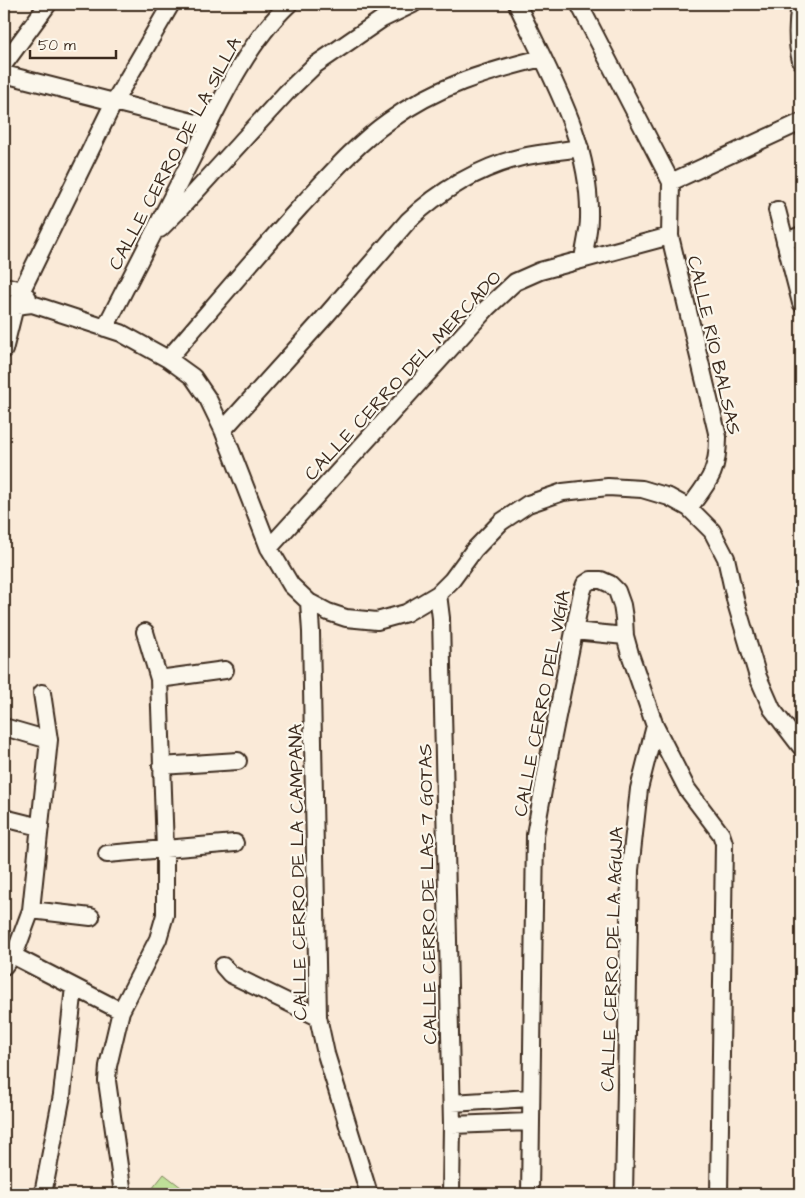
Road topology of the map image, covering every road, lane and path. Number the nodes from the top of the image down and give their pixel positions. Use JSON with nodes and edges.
{"nodes":[{"id":1,"x":48,"y":4,"type":"edge"},
{"id":2,"x":171,"y":4,"type":"edge"},
{"id":3,"x":289,"y":4,"type":"edge"},
{"id":4,"x":413,"y":4,"type":"edge"},
{"id":5,"x":517,"y":4,"type":"edge"},
{"id":6,"x":579,"y":4,"type":"edge"},
{"id":7,"x":800,"y":4,"type":"edge"},
{"id":8,"x":542,"y":58,"type":"junction"},
{"id":9,"x":801,"y":61,"type":"edge"},
{"id":10,"x":4,"y":64,"type":"edge"},
{"id":11,"x":4,"y":74,"type":"edge"},
{"id":12,"x":114,"y":102,"type":"junction"},
{"id":13,"x":801,"y":122,"type":"edge"},
{"id":14,"x":208,"y":126,"type":"junction"},
{"id":15,"x":580,"y":148,"type":"junction"},
{"id":16,"x":671,"y":182,"type":"junction"},
{"id":17,"x":777,"y":210,"type":"dead end"},
{"id":18,"x":801,"y":235,"type":"edge"},
{"id":19,"x":670,"y":236,"type":"junction"},
{"id":20,"x":151,"y":237,"type":"junction"},
{"id":21,"x":785,"y":242,"type":"junction"},
{"id":22,"x":583,"y":259,"type":"junction"},
{"id":23,"x":4,"y":286,"type":"edge"},
{"id":24,"x":22,"y":290,"type":"junction"},
{"id":25,"x":801,"y":303,"type":"edge"},
{"id":26,"x":32,"y":304,"type":"junction"},
{"id":27,"x":9,"y":305,"type":"edge"},
{"id":28,"x":105,"y":328,"type":"junction"},
{"id":29,"x":4,"y":350,"type":"edge"},
{"id":30,"x":168,"y":359,"type":"junction"},
{"id":31,"x":223,"y":430,"type":"junction"},
{"id":32,"x":689,"y":508,"type":"junction"},
{"id":33,"x":269,"y":548,"type":"junction"},
{"id":34,"x":438,"y":594,"type":"junction"},
{"id":35,"x":309,"y":602,"type":"junction"},
{"id":36,"x":574,"y":631,"type":"junction"},
{"id":37,"x":145,"y":632,"type":"dead end"},
{"id":38,"x":625,"y":636,"type":"junction"},
{"id":39,"x":225,"y":670,"type":"dead end"},
{"id":40,"x":160,"y":679,"type":"junction"},
{"id":41,"x":42,"y":693,"type":"dead end"},
{"id":42,"x":655,"y":726,"type":"junction"},
{"id":43,"x":4,"y":727,"type":"edge"},
{"id":44,"x":49,"y":740,"type":"junction"},
{"id":45,"x":801,"y":747,"type":"edge"},
{"id":46,"x":238,"y":760,"type":"dead end"},
{"id":47,"x":161,"y":766,"type":"junction"},
{"id":48,"x":4,"y":818,"type":"edge"},
{"id":49,"x":40,"y":827,"type":"junction"},
{"id":50,"x":234,"y":843,"type":"dead end"},
{"id":51,"x":165,"y":849,"type":"junction"},
{"id":52,"x":107,"y":854,"type":"dead end"},
{"id":53,"x":31,"y":910,"type":"junction"},
{"id":54,"x":91,"y":917,"type":"dead end"},
{"id":55,"x":8,"y":961,"type":"edge"},
{"id":56,"x":222,"y":966,"type":"dead end"},
{"id":57,"x":74,"y":987,"type":"junction"},
{"id":58,"x":121,"y":1012,"type":"junction"},
{"id":59,"x":318,"y":1017,"type":"junction"},
{"id":60,"x":510,"y":1098,"type":"junction"},
{"id":61,"x":530,"y":1098,"type":"junction"},
{"id":62,"x":452,"y":1103,"type":"junction"},
{"id":63,"x":511,"y":1122,"type":"junction"},
{"id":64,"x":530,"y":1122,"type":"junction"},
{"id":65,"x":452,"y":1125,"type":"junction"},
{"id":66,"x":43,"y":1194,"type":"edge"},
{"id":67,"x":122,"y":1194,"type":"edge"},
{"id":68,"x":369,"y":1194,"type":"edge"},
{"id":69,"x":451,"y":1194,"type":"edge"},
{"id":70,"x":530,"y":1194,"type":"edge"},
{"id":71,"x":624,"y":1194,"type":"edge"},
{"id":72,"x":720,"y":1194,"type":"edge"}],
"edges":[{"from":1,"to":10,"type":"street"},
{"from":2,"to":12,"type":"street"},
{"from":3,"to":14,"type":"street","name":"CALLE CERRO DE LA SILLA"},
{"from":4,"to":20,"type":"street"},
{"from":5,"to":8,"type":"street"},
{"from":6,"to":16,"type":"street"},
{"from":7,"to":9,"type":"street"},
{"from":8,"to":15,"type":"street"},
{"from":8,"to":30,"type":"street"},
{"from":11,"to":12,"type":"street"},
{"from":12,"to":14,"type":"street"},
{"from":12,"to":24,"type":"street"},
{"from":13,"to":16,"type":"street"},
{"from":14,"to":20,"type":"street","name":"CALLE CERRO DE LA SILLA"},
{"from":15,"to":22,"type":"street"},
{"from":15,"to":31,"type":"street"},
{"from":16,"to":19,"type":"street","name":"CALLE RÍO BALSAS"},
{"from":17,"to":21,"type":"street"},
{"from":18,"to":21,"type":"street"},
{"from":19,"to":22,"type":"street","name":"CALLE CERRO DEL MERCADO"},
{"from":19,"to":32,"type":"street","name":"CALLE RÍO BALSAS"},
{"from":20,"to":28,"type":"street","name":"CALLE CERRO DE LA SILLA"},
{"from":21,"to":25,"type":"street"},
{"from":22,"to":33,"type":"street","name":"CALLE CERRO DEL MERCADO"},
{"from":23,"to":24,"type":"street"},
{"from":24,"to":26,"type":"street"},
{"from":24,"to":27,"type":"street"},
{"from":26,"to":27,"type":"street"},
{"from":26,"to":28,"type":"street"},
{"from":27,"to":29,"type":"street"},
{"from":28,"to":30,"type":"street"},
{"from":30,"to":31,"type":"street"},
{"from":31,"to":33,"type":"street"},
{"from":32,"to":34,"type":"street"},
{"from":32,"to":45,"type":"street"},
{"from":33,"to":35,"type":"street"},
{"from":34,"to":35,"type":"street"},
{"from":34,"to":62,"type":"street","name":"CALLE CERRO DE LAS 7 GOTAS"},
{"from":35,"to":59,"type":"street","name":"CALLE CERRO DE LA CAMPANA"},
{"from":36,"to":38,"type":"street"},
{"from":36,"to":38,"type":"street","name":"CALLE CERRO DEL VIGÍA"},
{"from":36,"to":61,"type":"street","name":"CALLE CERRO DEL VIGÍA"},
{"from":37,"to":40,"type":"street"},
{"from":38,"to":42,"type":"street","name":"CALLE CERRO DEL VIGÍA"},
{"from":39,"to":40,"type":"street"},
{"from":40,"to":47,"type":"street"},
{"from":41,"to":44,"type":"street"},
{"from":42,"to":71,"type":"street","name":"CALLE CERRO DE LA AGUJA"},
{"from":42,"to":72,"type":"street","name":"CALLE CERRO DEL VIGÍA"},
{"from":43,"to":44,"type":"street"},
{"from":44,"to":49,"type":"street"},
{"from":46,"to":47,"type":"street"},
{"from":47,"to":51,"type":"street"},
{"from":48,"to":49,"type":"street"},
{"from":49,"to":53,"type":"street"},
{"from":50,"to":51,"type":"street"},
{"from":51,"to":52,"type":"street"},
{"from":51,"to":58,"type":"street"},
{"from":53,"to":54,"type":"street"},
{"from":53,"to":55,"type":"street"},
{"from":55,"to":57,"type":"street"},
{"from":56,"to":59,"type":"street"},
{"from":57,"to":58,"type":"street"},
{"from":57,"to":66,"type":"street"},
{"from":58,"to":67,"type":"street"},
{"from":59,"to":68,"type":"street","name":"CALLE CERRO DE LA CAMPANA"},
{"from":60,"to":61,"type":"street"},
{"from":60,"to":62,"type":"street"},
{"from":60,"to":63,"type":"street"},
{"from":61,"to":64,"type":"street","name":"CALLE CERRO DEL VIGÍA"},
{"from":62,"to":65,"type":"street","name":"CALLE CERRO DE LAS 7 GOTAS"},
{"from":63,"to":64,"type":"street"},
{"from":63,"to":65,"type":"street"},
{"from":64,"to":70,"type":"street","name":"CALLE CERRO DEL VIGÍA"},
{"from":65,"to":69,"type":"street","name":"CALLE CERRO DE LAS 7 GOTAS"}]}
